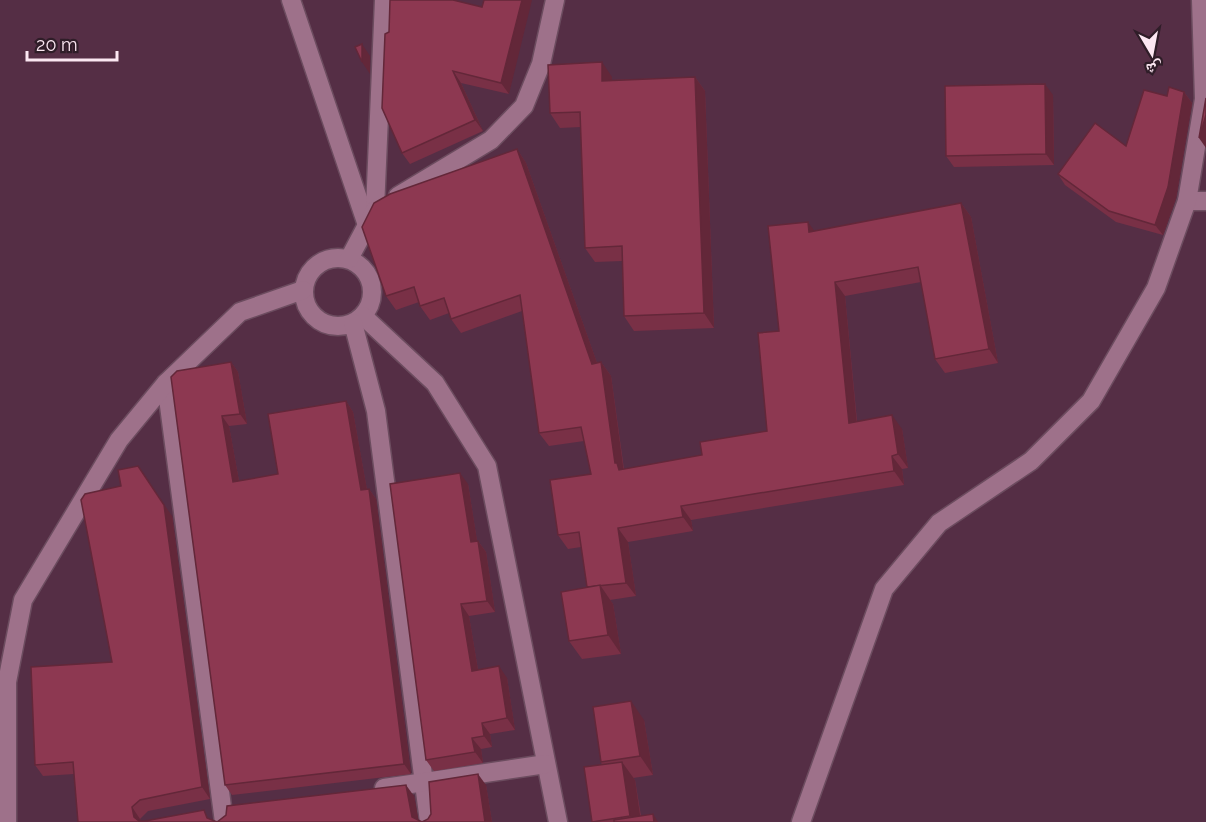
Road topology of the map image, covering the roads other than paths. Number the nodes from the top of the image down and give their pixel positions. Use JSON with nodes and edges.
{"nodes":[{"id":1,"x":291,"y":0,"type":"edge"},
{"id":2,"x":384,"y":0,"type":"edge"},
{"id":3,"x":555,"y":0,"type":"edge"},
{"id":4,"x":1201,"y":0,"type":"edge"},
{"id":5,"x":1204,"y":19,"type":"edge"},
{"id":6,"x":1186,"y":201,"type":"junction"},
{"id":7,"x":1206,"y":201,"type":"edge"},
{"id":8,"x":371,"y":217,"type":"junction"},
{"id":9,"x":349,"y":259,"type":"junction"},
{"id":10,"x":303,"y":290,"type":"junction"},
{"id":11,"x":358,"y":320,"type":"junction"},
{"id":12,"x":166,"y":383,"type":"junction"},
{"id":13,"x":546,"y":764,"type":"junction"},
{"id":14,"x":424,"y":784,"type":"junction"},
{"id":15,"x":368,"y":790,"type":"edge"},
{"id":16,"x":244,"y":805,"type":"edge"},
{"id":17,"x":201,"y":812,"type":"edge"},
{"id":18,"x":223,"y":815,"type":"edge"},
{"id":19,"x":7,"y":822,"type":"edge"},
{"id":20,"x":429,"y":822,"type":"edge"},
{"id":21,"x":558,"y":822,"type":"edge"},
{"id":22,"x":801,"y":822,"type":"edge"}],
"edges":[{"from":1,"to":8,"type":"street"},
{"from":2,"to":8,"type":"street"},
{"from":3,"to":8,"type":"street"},
{"from":4,"to":5,"type":"street"},
{"from":5,"to":6,"type":"street"},
{"from":6,"to":7,"type":"street"},
{"from":6,"to":22,"type":"street"},
{"from":8,"to":9,"type":"street"},
{"from":9,"to":10,"type":"street"},
{"from":9,"to":11,"type":"street"},
{"from":10,"to":11,"type":"street"},
{"from":10,"to":12,"type":"street"},
{"from":11,"to":13,"type":"street"},
{"from":11,"to":14,"type":"street"},
{"from":12,"to":18,"type":"street"},
{"from":12,"to":19,"type":"street"},
{"from":13,"to":14,"type":"street"},
{"from":13,"to":21,"type":"street"},
{"from":14,"to":15,"type":"street"},
{"from":14,"to":20,"type":"street"},
{"from":16,"to":18,"type":"street"},
{"from":17,"to":18,"type":"street"}]}
